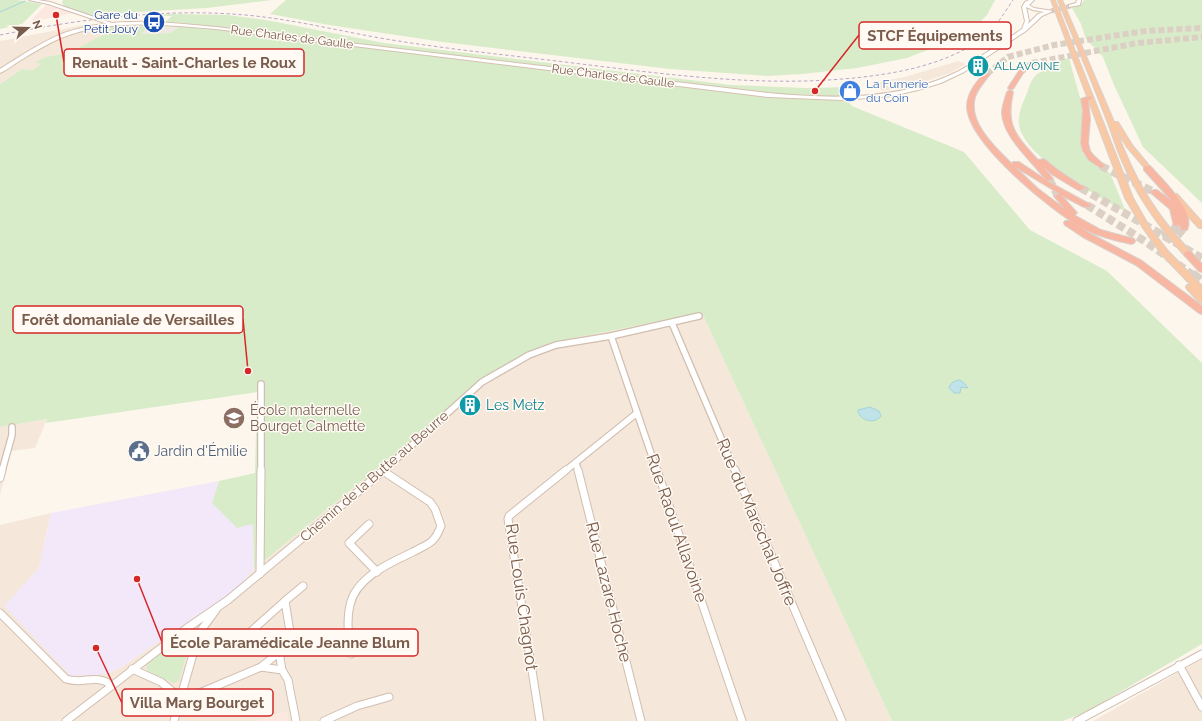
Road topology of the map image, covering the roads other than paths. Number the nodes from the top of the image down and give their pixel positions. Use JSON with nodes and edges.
{"nodes":[{"id":1,"x":32,"y":0,"type":"edge"},
{"id":2,"x":1032,"y":0,"type":"edge"},
{"id":3,"x":1048,"y":0,"type":"edge"},
{"id":4,"x":1053,"y":0,"type":"edge"},
{"id":5,"x":1060,"y":0,"type":"edge"},
{"id":6,"x":1065,"y":0,"type":"edge"},
{"id":7,"x":1080,"y":1,"type":"edge"},
{"id":8,"x":60,"y":2,"type":"dead end"},
{"id":9,"x":1027,"y":3,"type":"junction"},
{"id":10,"x":55,"y":6,"type":"junction"},
{"id":11,"x":1071,"y":6,"type":"tunnel mouth"},
{"id":12,"x":1058,"y":14,"type":"junction"},
{"id":13,"x":109,"y":24,"type":"junction"},
{"id":14,"x":1024,"y":30,"type":"junction"},
{"id":15,"x":1081,"y":52,"type":"junction"},
{"id":16,"x":1032,"y":63,"type":"tunnel mouth"},
{"id":17,"x":0,"y":70,"type":"edge"},
{"id":18,"x":1090,"y":98,"type":"junction"},
{"id":19,"x":1110,"y":119,"type":"junction"},
{"id":20,"x":1012,"y":130,"type":"junction"},
{"id":21,"x":1101,"y":166,"type":"tunnel mouth"},
{"id":22,"x":1013,"y":168,"type":"junction"},
{"id":23,"x":1147,"y":168,"type":"junction"},
{"id":24,"x":1049,"y":179,"type":"tunnel mouth"},
{"id":25,"x":1080,"y":188,"type":"tunnel mouth"},
{"id":26,"x":1154,"y":192,"type":"tunnel mouth"},
{"id":27,"x":1058,"y":196,"type":"tunnel mouth"},
{"id":28,"x":1087,"y":206,"type":"tunnel mouth"},
{"id":29,"x":1202,"y":226,"type":"edge"},
{"id":30,"x":1188,"y":254,"type":"joint"},
{"id":31,"x":1202,"y":269,"type":"tunnel mouth"},
{"id":32,"x":1185,"y":275,"type":"junction"},
{"id":33,"x":1202,"y":291,"type":"edge"},
{"id":34,"x":1202,"y":300,"type":"edge"},
{"id":35,"x":1202,"y":311,"type":"edge"},
{"id":36,"x":699,"y":316,"type":"dead end"},
{"id":37,"x":672,"y":323,"type":"junction"},
{"id":38,"x":611,"y":336,"type":"junction"},
{"id":39,"x":261,"y":384,"type":"dead end"},
{"id":40,"x":637,"y":413,"type":"junction"},
{"id":41,"x":12,"y":427,"type":"dead end"},
{"id":42,"x":576,"y":462,"type":"junction"},
{"id":43,"x":382,"y":471,"type":"junction"},
{"id":44,"x":0,"y":478,"type":"edge"},
{"id":45,"x":369,"y":524,"type":"dead end"},
{"id":46,"x":376,"y":572,"type":"junction"},
{"id":47,"x":260,"y":574,"type":"junction"},
{"id":48,"x":303,"y":586,"type":"dead end"},
{"id":49,"x":285,"y":600,"type":"junction"},
{"id":50,"x":217,"y":608,"type":"junction"},
{"id":51,"x":0,"y":613,"type":"edge"},
{"id":52,"x":187,"y":628,"type":"junction"},
{"id":53,"x":199,"y":634,"type":"junction"},
{"id":54,"x":248,"y":634,"type":"dead end"},
{"id":55,"x":282,"y":650,"type":"junction"},
{"id":56,"x":351,"y":654,"type":"dead end"},
{"id":57,"x":1202,"y":654,"type":"edge"},
{"id":58,"x":1179,"y":665,"type":"junction"},
{"id":59,"x":261,"y":667,"type":"junction"},
{"id":60,"x":132,"y":669,"type":"junction"},
{"id":61,"x":282,"y":670,"type":"junction"},
{"id":62,"x":112,"y":684,"type":"junction"},
{"id":63,"x":180,"y":697,"type":"junction"},
{"id":64,"x":389,"y":697,"type":"dead end"},
{"id":65,"x":1202,"y":706,"type":"edge"},
{"id":66,"x":66,"y":721,"type":"edge"},
{"id":67,"x":174,"y":721,"type":"edge"},
{"id":68,"x":296,"y":721,"type":"edge"},
{"id":69,"x":324,"y":721,"type":"edge"},
{"id":70,"x":540,"y":721,"type":"edge"},
{"id":71,"x":641,"y":721,"type":"edge"},
{"id":72,"x":742,"y":721,"type":"edge"},
{"id":73,"x":842,"y":721,"type":"edge"},
{"id":74,"x":1077,"y":721,"type":"edge"}],
"edges":[{"from":1,"to":10,"type":"street"},
{"from":2,"to":9,"type":"main road"},
{"from":3,"to":12,"type":"highway"},
{"from":4,"to":12,"type":"highway"},
{"from":5,"to":15,"type":"highway"},
{"from":6,"to":15,"type":"highway"},
{"from":7,"to":11,"type":"main road"},
{"from":8,"to":10,"type":"street"},
{"from":9,"to":14,"type":"main road"},
{"from":9,"to":14,"type":"main road","name":"Rue Charles de Gaulle"},
{"from":10,"to":13,"type":"street"},
{"from":12,"to":18,"type":"highway"},
{"from":13,"to":14,"type":"main road","name":"Rue Charles de Gaulle"},
{"from":13,"to":17,"type":"main road","name":"Rue Charles de Gaulle"},
{"from":15,"to":19,"type":"highway"},
{"from":16,"to":20,"type":"highway"},
{"from":18,"to":21,"type":"highway"},
{"from":18,"to":32,"type":"highway"},
{"from":19,"to":23,"type":"highway"},
{"from":19,"to":30,"type":"highway"},
{"from":20,"to":24,"type":"highway"},
{"from":20,"to":25,"type":"highway"},
{"from":22,"to":27,"type":"highway"},
{"from":22,"to":28,"type":"highway"},
{"from":22,"to":35,"type":"highway"},
{"from":23,"to":26,"type":"highway"},
{"from":23,"to":29,"type":"highway"},
{"from":30,"to":31,"type":"highway"},
{"from":32,"to":33,"type":"highway"},
{"from":32,"to":34,"type":"highway"},
{"from":36,"to":37,"type":"street","name":"Chemin de la Butte au Beurre"},
{"from":37,"to":38,"type":"street","name":"Chemin de la Butte au Beurre"},
{"from":37,"to":73,"type":"street","name":"Rue du Maréchal Joffre"},
{"from":38,"to":40,"type":"street","name":"Rue Raoul Allavoine"},
{"from":38,"to":43,"type":"street","name":"Chemin de la Butte au Beurre"},
{"from":39,"to":47,"type":"street"},
{"from":40,"to":42,"type":"street","name":"Rue Louis Chagnot"},
{"from":40,"to":72,"type":"street","name":"Rue Raoul Allavoine"},
{"from":41,"to":44,"type":"street"},
{"from":42,"to":70,"type":"street","name":"Rue Louis Chagnot"},
{"from":42,"to":71,"type":"street","name":"Rue Lazare Hoche"},
{"from":43,"to":46,"type":"street"},
{"from":43,"to":47,"type":"street","name":"Chemin de la Butte au Beurre"},
{"from":45,"to":46,"type":"street"},
{"from":46,"to":56,"type":"street"},
{"from":47,"to":50,"type":"street","name":"Chemin de la Butte au Beurre"},
{"from":48,"to":49,"type":"street"},
{"from":49,"to":54,"type":"street"},
{"from":49,"to":55,"type":"street"},
{"from":50,"to":52,"type":"street","name":"Chemin de la Butte au Beurre"},
{"from":50,"to":53,"type":"street","name":"Chemin de la Butte au Beurre"},
{"from":51,"to":62,"type":"street"},
{"from":52,"to":53,"type":"street"},
{"from":52,"to":60,"type":"street","name":"Chemin de la Butte au Beurre"},
{"from":53,"to":63,"type":"street","name":"Chemin de la Butte au Beurre"},
{"from":55,"to":59,"type":"street"},
{"from":55,"to":61,"type":"street"},
{"from":57,"to":58,"type":"street"},
{"from":58,"to":65,"type":"street"},
{"from":58,"to":74,"type":"street"},
{"from":59,"to":61,"type":"street"},
{"from":59,"to":63,"type":"street"},
{"from":60,"to":62,"type":"street","name":"Chemin de la Butte au Beurre"},
{"from":60,"to":63,"type":"street"},
{"from":61,"to":68,"type":"street"},
{"from":62,"to":66,"type":"street","name":"Chemin de la Butte au Beurre"},
{"from":63,"to":67,"type":"street","name":"Chemin de la Butte au Beurre"},
{"from":64,"to":69,"type":"street"}]}
